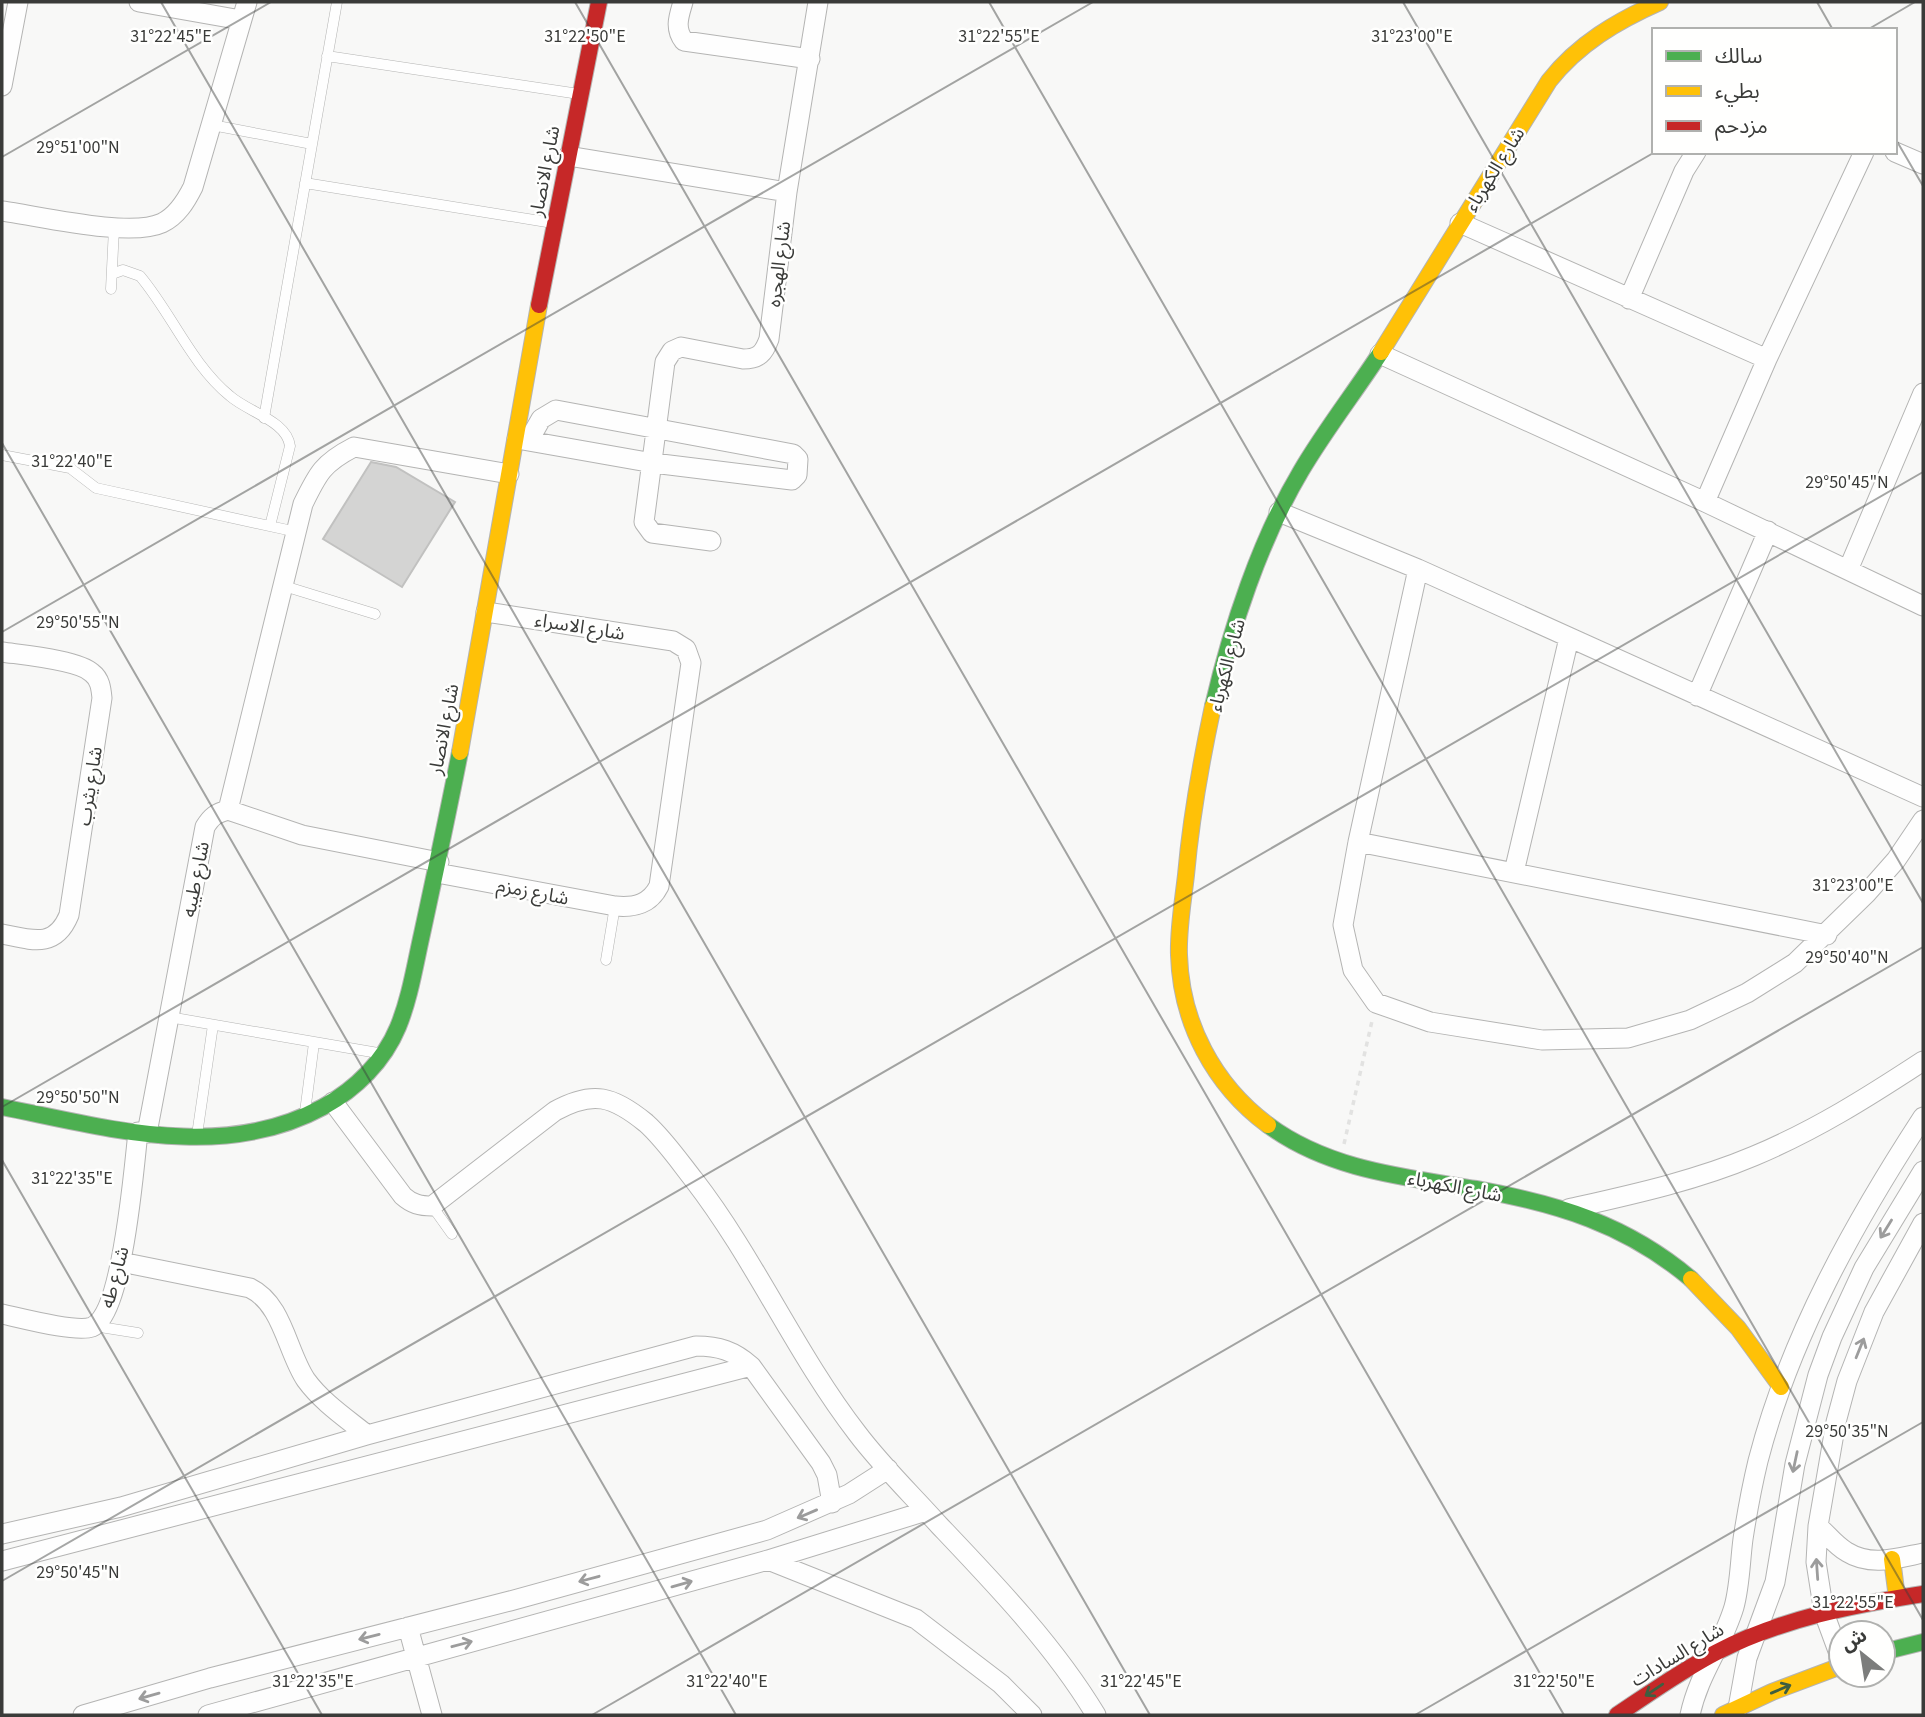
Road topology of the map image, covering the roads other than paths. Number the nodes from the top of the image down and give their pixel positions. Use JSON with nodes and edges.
{"nodes":[{"id":1,"x":18,"y":2,"type":"edge"},
{"id":2,"x":139,"y":2,"type":"edge"},
{"id":3,"x":337,"y":2,"type":"edge"},
{"id":4,"x":599,"y":2,"type":"edge"},
{"id":5,"x":683,"y":2,"type":"edge"},
{"id":6,"x":818,"y":2,"type":"edge"},
{"id":7,"x":1660,"y":2,"type":"edge"},
{"id":8,"x":244,"y":11,"type":"edge"},
{"id":9,"x":327,"y":56,"type":"junction"},
{"id":10,"x":810,"y":59,"type":"junction"},
{"id":11,"x":2,"y":86,"type":"edge"},
{"id":12,"x":580,"y":94,"type":"junction"},
{"id":13,"x":212,"y":125,"type":"junction"},
{"id":14,"x":312,"y":144,"type":"junction"},
{"id":15,"x":1897,"y":153,"type":"edge"},
{"id":16,"x":1695,"y":154,"type":"edge"},
{"id":17,"x":1863,"y":154,"type":"edge"},
{"id":18,"x":568,"y":156,"type":"junction"},
{"id":19,"x":1923,"y":164,"type":"edge"},
{"id":20,"x":305,"y":183,"type":"junction"},
{"id":21,"x":787,"y":192,"type":"junction"},
{"id":22,"x":2,"y":211,"type":"edge"},
{"id":23,"x":555,"y":223,"type":"junction"},
{"id":24,"x":1460,"y":223,"type":"junction"},
{"id":25,"x":114,"y":228,"type":"junction"},
{"id":26,"x":112,"y":274,"type":"junction"},
{"id":27,"x":111,"y":289,"type":"dead end"},
{"id":28,"x":1629,"y":299,"type":"junction"},
{"id":29,"x":1380,"y":354,"type":"junction"},
{"id":30,"x":1767,"y":359,"type":"junction"},
{"id":31,"x":1923,"y":393,"type":"edge"},
{"id":32,"x":264,"y":418,"type":"junction"},
{"id":33,"x":655,"y":428,"type":"junction"},
{"id":34,"x":1916,"y":429,"type":"edge"},
{"id":35,"x":523,"y":440,"type":"junction"},
{"id":36,"x":2,"y":455,"type":"edge"},
{"id":37,"x":653,"y":463,"type":"junction"},
{"id":38,"x":509,"y":474,"type":"junction"},
{"id":39,"x":1705,"y":502,"type":"junction"},
{"id":40,"x":1279,"y":512,"type":"junction"},
{"id":41,"x":270,"y":526,"type":"junction"},
{"id":42,"x":1768,"y":531,"type":"junction"},
{"id":43,"x":297,"y":532,"type":"junction"},
{"id":44,"x":711,"y":541,"type":"dead end"},
{"id":45,"x":1418,"y":569,"type":"junction"},
{"id":46,"x":1848,"y":570,"type":"junction"},
{"id":47,"x":284,"y":586,"type":"junction"},
{"id":48,"x":1923,"y":606,"type":"edge"},
{"id":49,"x":486,"y":611,"type":"junction"},
{"id":50,"x":374,"y":614,"type":"dead end"},
{"id":51,"x":1569,"y":638,"type":"junction"},
{"id":52,"x":2,"y":652,"type":"edge"},
{"id":53,"x":1697,"y":696,"type":"junction"},
{"id":54,"x":1923,"y":797,"type":"edge"},
{"id":55,"x":228,"y":810,"type":"junction"},
{"id":56,"x":1923,"y":820,"type":"edge"},
{"id":57,"x":1358,"y":842,"type":"junction"},
{"id":58,"x":438,"y":867,"type":"junction"},
{"id":59,"x":1514,"y":872,"type":"junction"},
{"id":60,"x":623,"y":907,"type":"junction"},
{"id":61,"x":2,"y":934,"type":"edge"},
{"id":62,"x":1826,"y":935,"type":"junction"},
{"id":63,"x":606,"y":960,"type":"dead end"},
{"id":64,"x":169,"y":1017,"type":"junction"},
{"id":65,"x":213,"y":1025,"type":"junction"},
{"id":66,"x":314,"y":1043,"type":"junction"},
{"id":67,"x":386,"y":1054,"type":"junction"},
{"id":68,"x":1923,"y":1061,"type":"edge"},
{"id":69,"x":333,"y":1102,"type":"junction"},
{"id":70,"x":2,"y":1107,"type":"edge"},
{"id":71,"x":1923,"y":1117,"type":"edge"},
{"id":72,"x":304,"y":1118,"type":"junction"},
{"id":73,"x":143,"y":1133,"type":"junction"},
{"id":74,"x":196,"y":1138,"type":"junction"},
{"id":75,"x":1923,"y":1171,"type":"edge"},
{"id":76,"x":432,"y":1206,"type":"junction"},
{"id":77,"x":1568,"y":1209,"type":"junction"},
{"id":78,"x":1923,"y":1223,"type":"edge"},
{"id":79,"x":452,"y":1234,"type":"dead end"},
{"id":80,"x":121,"y":1262,"type":"junction"},
{"id":81,"x":2,"y":1314,"type":"edge"},
{"id":82,"x":93,"y":1326,"type":"junction"},
{"id":83,"x":138,"y":1333,"type":"dead end"},
{"id":84,"x":751,"y":1366,"type":"junction"},
{"id":85,"x":1781,"y":1387,"type":"junction"},
{"id":86,"x":367,"y":1435,"type":"junction"},
{"id":87,"x":888,"y":1469,"type":"junction"},
{"id":88,"x":832,"y":1503,"type":"junction"},
{"id":89,"x":926,"y":1511,"type":"junction"},
{"id":90,"x":1818,"y":1526,"type":"junction"},
{"id":91,"x":2,"y":1534,"type":"edge"},
{"id":92,"x":1923,"y":1553,"type":"edge"},
{"id":93,"x":1892,"y":1559,"type":"junction"},
{"id":94,"x":768,"y":1560,"type":"junction"},
{"id":95,"x":2,"y":1561,"type":"edge"},
{"id":96,"x":1923,"y":1594,"type":"edge"},
{"id":97,"x":1897,"y":1598,"type":"junction"},
{"id":98,"x":510,"y":1601,"type":"junction"},
{"id":99,"x":1824,"y":1613,"type":"junction"},
{"id":100,"x":1827,"y":1621,"type":"edge"},
{"id":101,"x":408,"y":1628,"type":"junction"},
{"id":102,"x":517,"y":1630,"type":"junction"},
{"id":103,"x":1756,"y":1634,"type":"junction"},
{"id":104,"x":1923,"y":1642,"type":"edge"},
{"id":105,"x":1897,"y":1648,"type":"edge"},
{"id":106,"x":1714,"y":1654,"type":"junction"},
{"id":107,"x":416,"y":1657,"type":"junction"},
{"id":108,"x":1827,"y":1672,"type":"edge"},
{"id":109,"x":1730,"y":1712,"type":"edge"},
{"id":110,"x":83,"y":1715,"type":"edge"},
{"id":111,"x":208,"y":1715,"type":"edge"},
{"id":112,"x":432,"y":1715,"type":"edge"},
{"id":113,"x":1032,"y":1715,"type":"edge"},
{"id":114,"x":1096,"y":1715,"type":"edge"},
{"id":115,"x":1617,"y":1715,"type":"edge"},
{"id":116,"x":1690,"y":1715,"type":"edge"}],
"edges":[{"from":1,"to":11,"type":"street"},
{"from":2,"to":8,"type":"street"},
{"from":3,"to":9,"type":"lane"},
{"from":4,"to":12,"type":"street","name":"شارع الانصار"},
{"from":5,"to":10,"type":"street"},
{"from":6,"to":10,"type":"street","name":"شارع الهجره"},
{"from":7,"to":24,"type":"street","name":"شارع الكهرباء"},
{"from":8,"to":13,"type":"street"},
{"from":9,"to":12,"type":"lane"},
{"from":9,"to":14,"type":"lane"},
{"from":10,"to":21,"type":"street","name":"شارع الهجره"},
{"from":12,"to":18,"type":"street","name":"شارع الانصار"},
{"from":13,"to":14,"type":"lane"},
{"from":13,"to":25,"type":"street"},
{"from":14,"to":20,"type":"lane"},
{"from":15,"to":19,"type":"street"},
{"from":16,"to":28,"type":"street"},
{"from":17,"to":30,"type":"street"},
{"from":18,"to":21,"type":"street"},
{"from":18,"to":23,"type":"street","name":"شارع الانصار"},
{"from":20,"to":23,"type":"lane"},
{"from":20,"to":32,"type":"lane"},
{"from":21,"to":33,"type":"street","name":"شارع الهجره"},
{"from":22,"to":25,"type":"street"},
{"from":23,"to":35,"type":"street","name":"شارع الانصار"},
{"from":24,"to":28,"type":"street"},
{"from":24,"to":29,"type":"street","name":"شارع الكهرباء"},
{"from":25,"to":26,"type":"lane"},
{"from":26,"to":27,"type":"lane"},
{"from":26,"to":32,"type":"lane"},
{"from":28,"to":30,"type":"street"},
{"from":29,"to":39,"type":"street"},
{"from":29,"to":40,"type":"street","name":"شارع الكهرباء"},
{"from":30,"to":39,"type":"street"},
{"from":31,"to":34,"type":"street"},
{"from":32,"to":41,"type":"lane"},
{"from":33,"to":35,"type":"street"},
{"from":33,"to":37,"type":"street"},
{"from":33,"to":37,"type":"street"},
{"from":34,"to":46,"type":"street"},
{"from":35,"to":37,"type":"street"},
{"from":35,"to":38,"type":"street","name":"شارع الانصار"},
{"from":36,"to":41,"type":"lane"},
{"from":37,"to":44,"type":"street"},
{"from":38,"to":43,"type":"street"},
{"from":38,"to":49,"type":"street","name":"شارع الانصار"},
{"from":39,"to":42,"type":"street"},
{"from":40,"to":45,"type":"street"},
{"from":40,"to":77,"type":"street","name":"شارع الكهرباء"},
{"from":41,"to":43,"type":"lane"},
{"from":42,"to":46,"type":"street"},
{"from":42,"to":53,"type":"street"},
{"from":43,"to":47,"type":"street"},
{"from":45,"to":51,"type":"street"},
{"from":45,"to":57,"type":"street"},
{"from":46,"to":48,"type":"street"},
{"from":47,"to":50,"type":"lane"},
{"from":47,"to":55,"type":"street"},
{"from":49,"to":58,"type":"street","name":"شارع الانصار"},
{"from":49,"to":60,"type":"street","name":"شارع الاسراء"},
{"from":51,"to":53,"type":"street"},
{"from":51,"to":59,"type":"street"},
{"from":52,"to":61,"type":"street","name":"شارع يثرب"},
{"from":53,"to":54,"type":"street"},
{"from":55,"to":58,"type":"street"},
{"from":55,"to":64,"type":"street","name":"شارع طيبه"},
{"from":56,"to":62,"type":"street"},
{"from":57,"to":59,"type":"street"},
{"from":57,"to":62,"type":"street"},
{"from":58,"to":60,"type":"street","name":"شارع زمزم"},
{"from":58,"to":67,"type":"street","name":"شارع الانصار"},
{"from":59,"to":62,"type":"street"},
{"from":60,"to":63,"type":"lane"},
{"from":64,"to":65,"type":"lane"},
{"from":64,"to":73,"type":"street","name":"شارع طيبه"},
{"from":65,"to":66,"type":"lane"},
{"from":65,"to":74,"type":"lane"},
{"from":66,"to":67,"type":"lane"},
{"from":66,"to":72,"type":"lane"},
{"from":67,"to":69,"type":"street","name":"شارع الانصار"},
{"from":68,"to":77,"type":"street","name":"شارع الكهرباء"},
{"from":69,"to":72,"type":"street","name":"شارع الانصار"},
{"from":69,"to":76,"type":"street"},
{"from":70,"to":73,"type":"street","name":"شارع الانصار"},
{"from":71,"to":85,"type":"street"},
{"from":72,"to":74,"type":"street","name":"شارع الانصار"},
{"from":73,"to":74,"type":"street","name":"شارع الانصار"},
{"from":73,"to":80,"type":"street","name":"شارع طه"},
{"from":75,"to":103,"type":"street","one_way":true},
{"from":76,"to":79,"type":"lane"},
{"from":76,"to":87,"type":"street"},
{"from":77,"to":85,"type":"street","name":"شارع الكهرباء"},
{"from":90,"to":78,"type":"street","one_way":true},
{"from":80,"to":82,"type":"street","name":"شارع طه"},
{"from":80,"to":86,"type":"street"},
{"from":81,"to":82,"type":"street","name":"شارع طه"},
{"from":82,"to":83,"type":"lane"},
{"from":84,"to":86,"type":"street"},
{"from":84,"to":88,"type":"street"},
{"from":84,"to":95,"type":"street"},
{"from":85,"to":106,"type":"street"},
{"from":86,"to":91,"type":"street"},
{"from":87,"to":88,"type":"street"},
{"from":87,"to":89,"type":"street"},
{"from":88,"to":98,"type":"street","one_way":true},
{"from":89,"to":94,"type":"street"},
{"from":89,"to":114,"type":"street"},
{"from":90,"to":93,"type":"street"},
{"from":99,"to":90,"type":"street","one_way":true},
{"from":92,"to":93,"type":"street"},
{"from":93,"to":97,"type":"street"},
{"from":102,"to":94,"type":"street","one_way":true},
{"from":94,"to":113,"type":"street"},
{"from":96,"to":97,"type":"street","name":"شارع السادات"},
{"from":97,"to":99,"type":"street","name":"شارع السادات"},
{"from":98,"to":101,"type":"street"},
{"from":98,"to":102,"type":"street"},
{"from":99,"to":100,"type":"street"},
{"from":99,"to":103,"type":"street","name":"شارع السادات"},
{"from":101,"to":107,"type":"street"},
{"from":101,"to":110,"type":"street","one_way":true},
{"from":107,"to":102,"type":"street","one_way":true},
{"from":103,"to":106,"type":"street","name":"شارع السادات"},
{"from":103,"to":109,"type":"street"},
{"from":104,"to":105,"type":"street"},
{"from":106,"to":115,"type":"street","name":"شارع السادات","one_way":true},
{"from":106,"to":116,"type":"street"},
{"from":107,"to":111,"type":"street"},
{"from":107,"to":112,"type":"street"},
{"from":109,"to":108,"type":"street","one_way":true}]}
